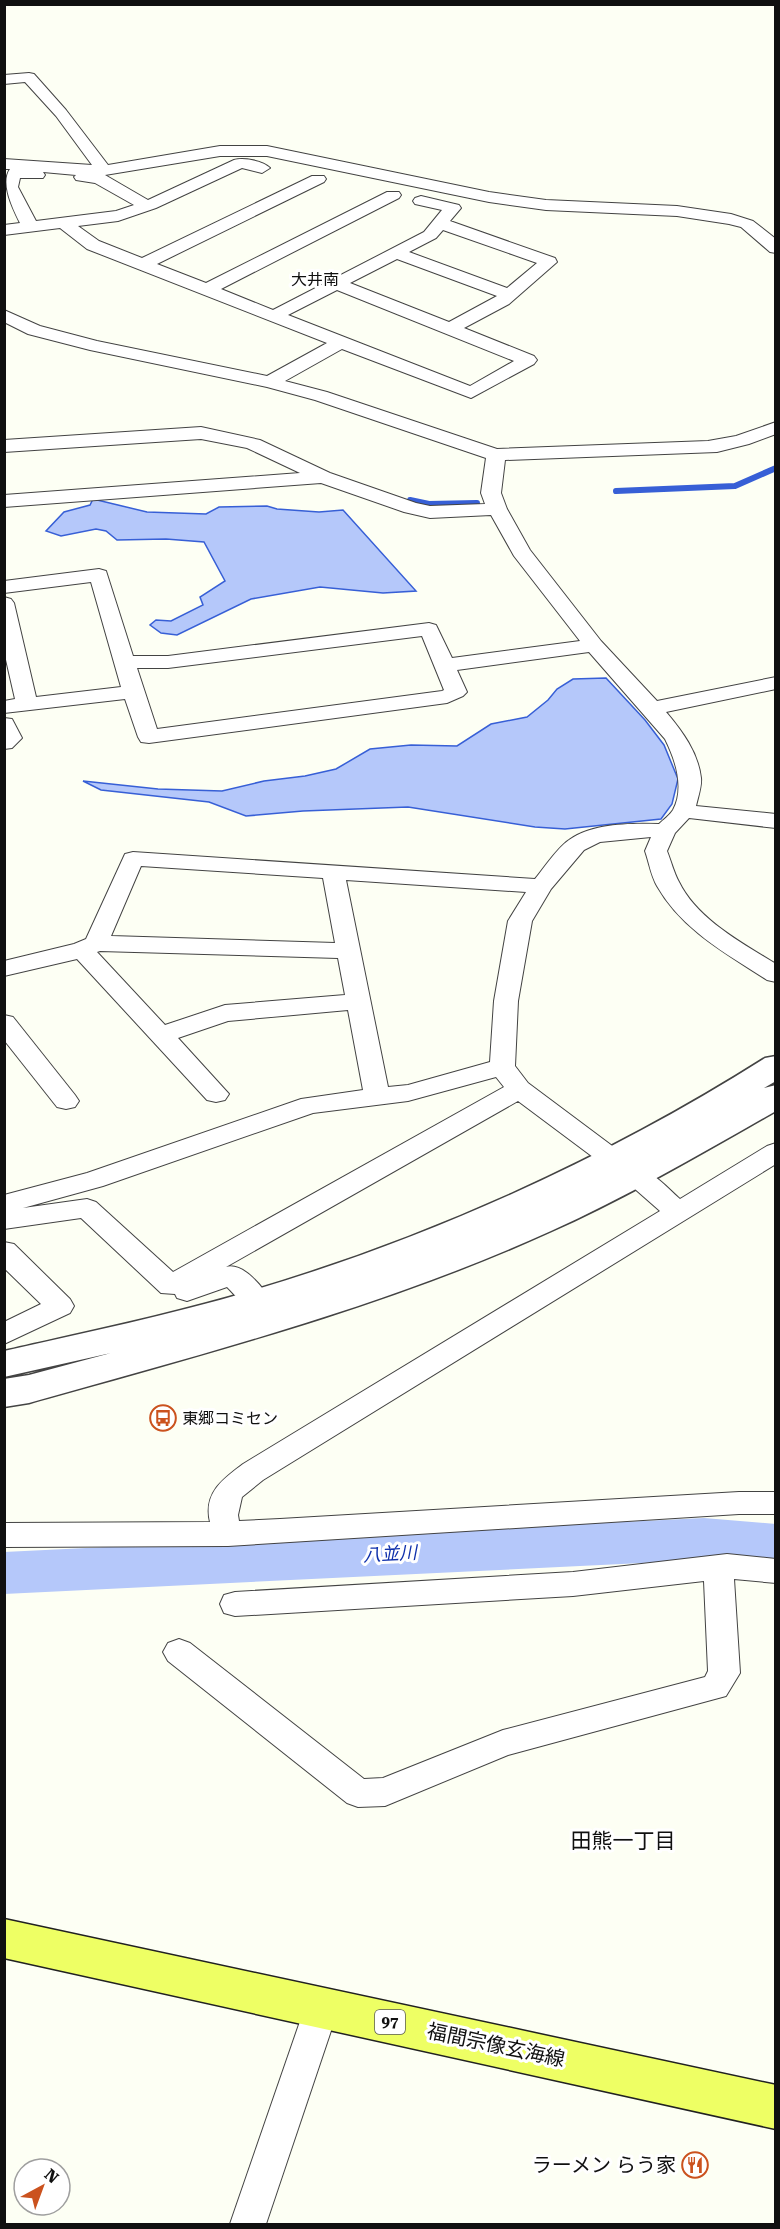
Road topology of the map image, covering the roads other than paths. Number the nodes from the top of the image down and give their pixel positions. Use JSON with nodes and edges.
{"nodes":[{"id":1,"x":4,"y":80,"type":"edge"},
{"id":2,"x":4,"y":164,"type":"edge"},
{"id":3,"x":104,"y":170,"type":"junction"},
{"id":4,"x":273,"y":170,"type":"dead end"},
{"id":5,"x":296,"y":175,"type":"dead end"},
{"id":6,"x":372,"y":190,"type":"dead end"},
{"id":7,"x":393,"y":195,"type":"junction"},
{"id":8,"x":147,"y":206,"type":"junction"},
{"id":9,"x":440,"y":223,"type":"junction"},
{"id":10,"x":64,"y":224,"type":"junction"},
{"id":11,"x":31,"y":228,"type":"junction"},
{"id":12,"x":4,"y":230,"type":"edge"},
{"id":13,"x":776,"y":248,"type":"edge"},
{"id":14,"x":396,"y":253,"type":"junction"},
{"id":15,"x":144,"y":264,"type":"junction"},
{"id":16,"x":337,"y":284,"type":"junction"},
{"id":17,"x":206,"y":290,"type":"junction"},
{"id":18,"x":509,"y":295,"type":"junction"},
{"id":19,"x":4,"y":315,"type":"edge"},
{"id":20,"x":274,"y":316,"type":"junction"},
{"id":21,"x":451,"y":328,"type":"junction"},
{"id":22,"x":341,"y":342,"type":"junction"},
{"id":23,"x":270,"y":382,"type":"junction"},
{"id":24,"x":776,"y":427,"type":"edge"},
{"id":25,"x":4,"y":446,"type":"edge"},
{"id":26,"x":496,"y":455,"type":"junction"},
{"id":27,"x":323,"y":477,"type":"junction"},
{"id":28,"x":4,"y":501,"type":"edge"},
{"id":29,"x":497,"y":509,"type":"junction"},
{"id":30,"x":4,"y":587,"type":"edge"},
{"id":31,"x":4,"y":603,"type":"edge"},
{"id":32,"x":594,"y":645,"type":"junction"},
{"id":33,"x":126,"y":662,"type":"junction"},
{"id":34,"x":447,"y":665,"type":"junction"},
{"id":35,"x":776,"y":683,"type":"edge"},
{"id":36,"x":133,"y":692,"type":"junction"},
{"id":37,"x":27,"y":705,"type":"junction"},
{"id":38,"x":4,"y":707,"type":"edge"},
{"id":39,"x":652,"y":708,"type":"junction"},
{"id":40,"x":4,"y":724,"type":"edge"},
{"id":41,"x":4,"y":743,"type":"edge"},
{"id":42,"x":684,"y":811,"type":"junction"},
{"id":43,"x":776,"y":821,"type":"edge"},
{"id":44,"x":665,"y":831,"type":"junction"},
{"id":45,"x":333,"y":873,"type":"junction"},
{"id":46,"x":541,"y":886,"type":"junction"},
{"id":47,"x":89,"y":946,"type":"junction"},
{"id":48,"x":350,"y":951,"type":"junction"},
{"id":49,"x":4,"y":969,"type":"edge"},
{"id":50,"x":776,"y":975,"type":"edge"},
{"id":51,"x":359,"y":1000,"type":"junction"},
{"id":52,"x":4,"y":1023,"type":"edge"},
{"id":53,"x":160,"y":1035,"type":"junction"},
{"id":54,"x":14,"y":1048,"type":"edge"},
{"id":55,"x":776,"y":1066,"type":"edge"},
{"id":56,"x":502,"y":1067,"type":"junction"},
{"id":57,"x":519,"y":1089,"type":"junction"},
{"id":58,"x":216,"y":1094,"type":"dead end"},
{"id":59,"x":776,"y":1096,"type":"edge"},
{"id":60,"x":377,"y":1097,"type":"junction"},
{"id":61,"x":66,"y":1101,"type":"dead end"},
{"id":62,"x":776,"y":1152,"type":"edge"},
{"id":63,"x":625,"y":1168,"type":"junction"},
{"id":64,"x":4,"y":1204,"type":"edge"},
{"id":65,"x":679,"y":1212,"type":"junction"},
{"id":66,"x":4,"y":1220,"type":"edge"},
{"id":67,"x":4,"y":1251,"type":"edge"},
{"id":68,"x":171,"y":1286,"type":"junction"},
{"id":69,"x":257,"y":1301,"type":"junction"},
{"id":70,"x":4,"y":1334,"type":"edge"},
{"id":71,"x":4,"y":1364,"type":"edge"},
{"id":72,"x":4,"y":1393,"type":"edge"},
{"id":73,"x":776,"y":1503,"type":"edge"},
{"id":74,"x":228,"y":1534,"type":"junction"},
{"id":75,"x":4,"y":1535,"type":"edge"},
{"id":76,"x":718,"y":1567,"type":"junction"},
{"id":77,"x":776,"y":1571,"type":"edge"},
{"id":78,"x":235,"y":1604,"type":"dead end"},
{"id":79,"x":179,"y":1652,"type":"dead end"},
{"id":80,"x":4,"y":1938,"type":"edge"},
{"id":81,"x":322,"y":2007,"type":"junction"},
{"id":82,"x":776,"y":2107,"type":"edge"},
{"id":83,"x":248,"y":2224,"type":"edge"}],
"edges":[{"from":1,"to":3,"type":"street"},
{"from":2,"to":3,"type":"street"},
{"from":3,"to":13,"type":"street"},
{"from":4,"to":8,"type":"street"},
{"from":5,"to":15,"type":"street"},
{"from":6,"to":7,"type":"street"},
{"from":7,"to":9,"type":"street"},
{"from":7,"to":17,"type":"street"},
{"from":8,"to":10,"type":"street"},
{"from":8,"to":11,"type":"street"},
{"from":9,"to":14,"type":"street"},
{"from":9,"to":18,"type":"street"},
{"from":10,"to":11,"type":"street"},
{"from":10,"to":15,"type":"street"},
{"from":11,"to":12,"type":"street"},
{"from":14,"to":16,"type":"street"},
{"from":14,"to":18,"type":"street"},
{"from":15,"to":17,"type":"street"},
{"from":16,"to":20,"type":"street"},
{"from":16,"to":21,"type":"street"},
{"from":17,"to":20,"type":"street"},
{"from":18,"to":21,"type":"street"},
{"from":19,"to":23,"type":"street"},
{"from":20,"to":22,"type":"street"},
{"from":21,"to":22,"type":"street"},
{"from":22,"to":23,"type":"street"},
{"from":23,"to":26,"type":"street"},
{"from":24,"to":26,"type":"street"},
{"from":25,"to":27,"type":"street"},
{"from":26,"to":29,"type":"street"},
{"from":27,"to":28,"type":"street"},
{"from":27,"to":29,"type":"street"},
{"from":29,"to":32,"type":"street"},
{"from":30,"to":33,"type":"street"},
{"from":31,"to":37,"type":"street"},
{"from":32,"to":34,"type":"street"},
{"from":32,"to":39,"type":"street"},
{"from":33,"to":34,"type":"street"},
{"from":33,"to":36,"type":"street"},
{"from":34,"to":36,"type":"street"},
{"from":35,"to":39,"type":"street"},
{"from":36,"to":37,"type":"street"},
{"from":37,"to":38,"type":"street"},
{"from":39,"to":42,"type":"street"},
{"from":40,"to":41,"type":"street"},
{"from":42,"to":43,"type":"street"},
{"from":42,"to":44,"type":"street"},
{"from":44,"to":46,"type":"street"},
{"from":44,"to":50,"type":"street"},
{"from":45,"to":46,"type":"street"},
{"from":45,"to":47,"type":"street"},
{"from":45,"to":48,"type":"street"},
{"from":46,"to":56,"type":"street"},
{"from":47,"to":48,"type":"street"},
{"from":47,"to":49,"type":"street"},
{"from":47,"to":53,"type":"street"},
{"from":48,"to":51,"type":"street"},
{"from":51,"to":53,"type":"street"},
{"from":51,"to":60,"type":"street"},
{"from":52,"to":54,"type":"street"},
{"from":53,"to":58,"type":"street"},
{"from":54,"to":61,"type":"street"},
{"from":55,"to":63,"type":"street"},
{"from":56,"to":57,"type":"street"},
{"from":56,"to":60,"type":"street"},
{"from":57,"to":63,"type":"street"},
{"from":57,"to":68,"type":"street"},
{"from":59,"to":63,"type":"street"},
{"from":60,"to":64,"type":"street"},
{"from":62,"to":65,"type":"street"},
{"from":63,"to":65,"type":"street"},
{"from":63,"to":69,"type":"street"},
{"from":63,"to":72,"type":"street"},
{"from":65,"to":74,"type":"street"},
{"from":66,"to":68,"type":"street"},
{"from":67,"to":70,"type":"street"},
{"from":68,"to":69,"type":"street"},
{"from":69,"to":71,"type":"street"},
{"from":73,"to":74,"type":"street"},
{"from":74,"to":75,"type":"street"},
{"from":76,"to":77,"type":"street"},
{"from":76,"to":78,"type":"street"},
{"from":76,"to":79,"type":"street"},
{"from":80,"to":81,"type":"main road","name":"福間宗像玄海線","number":"97"},
{"from":81,"to":82,"type":"main road","name":"福間宗像玄海線","number":"97"},
{"from":81,"to":83,"type":"street"}]}
